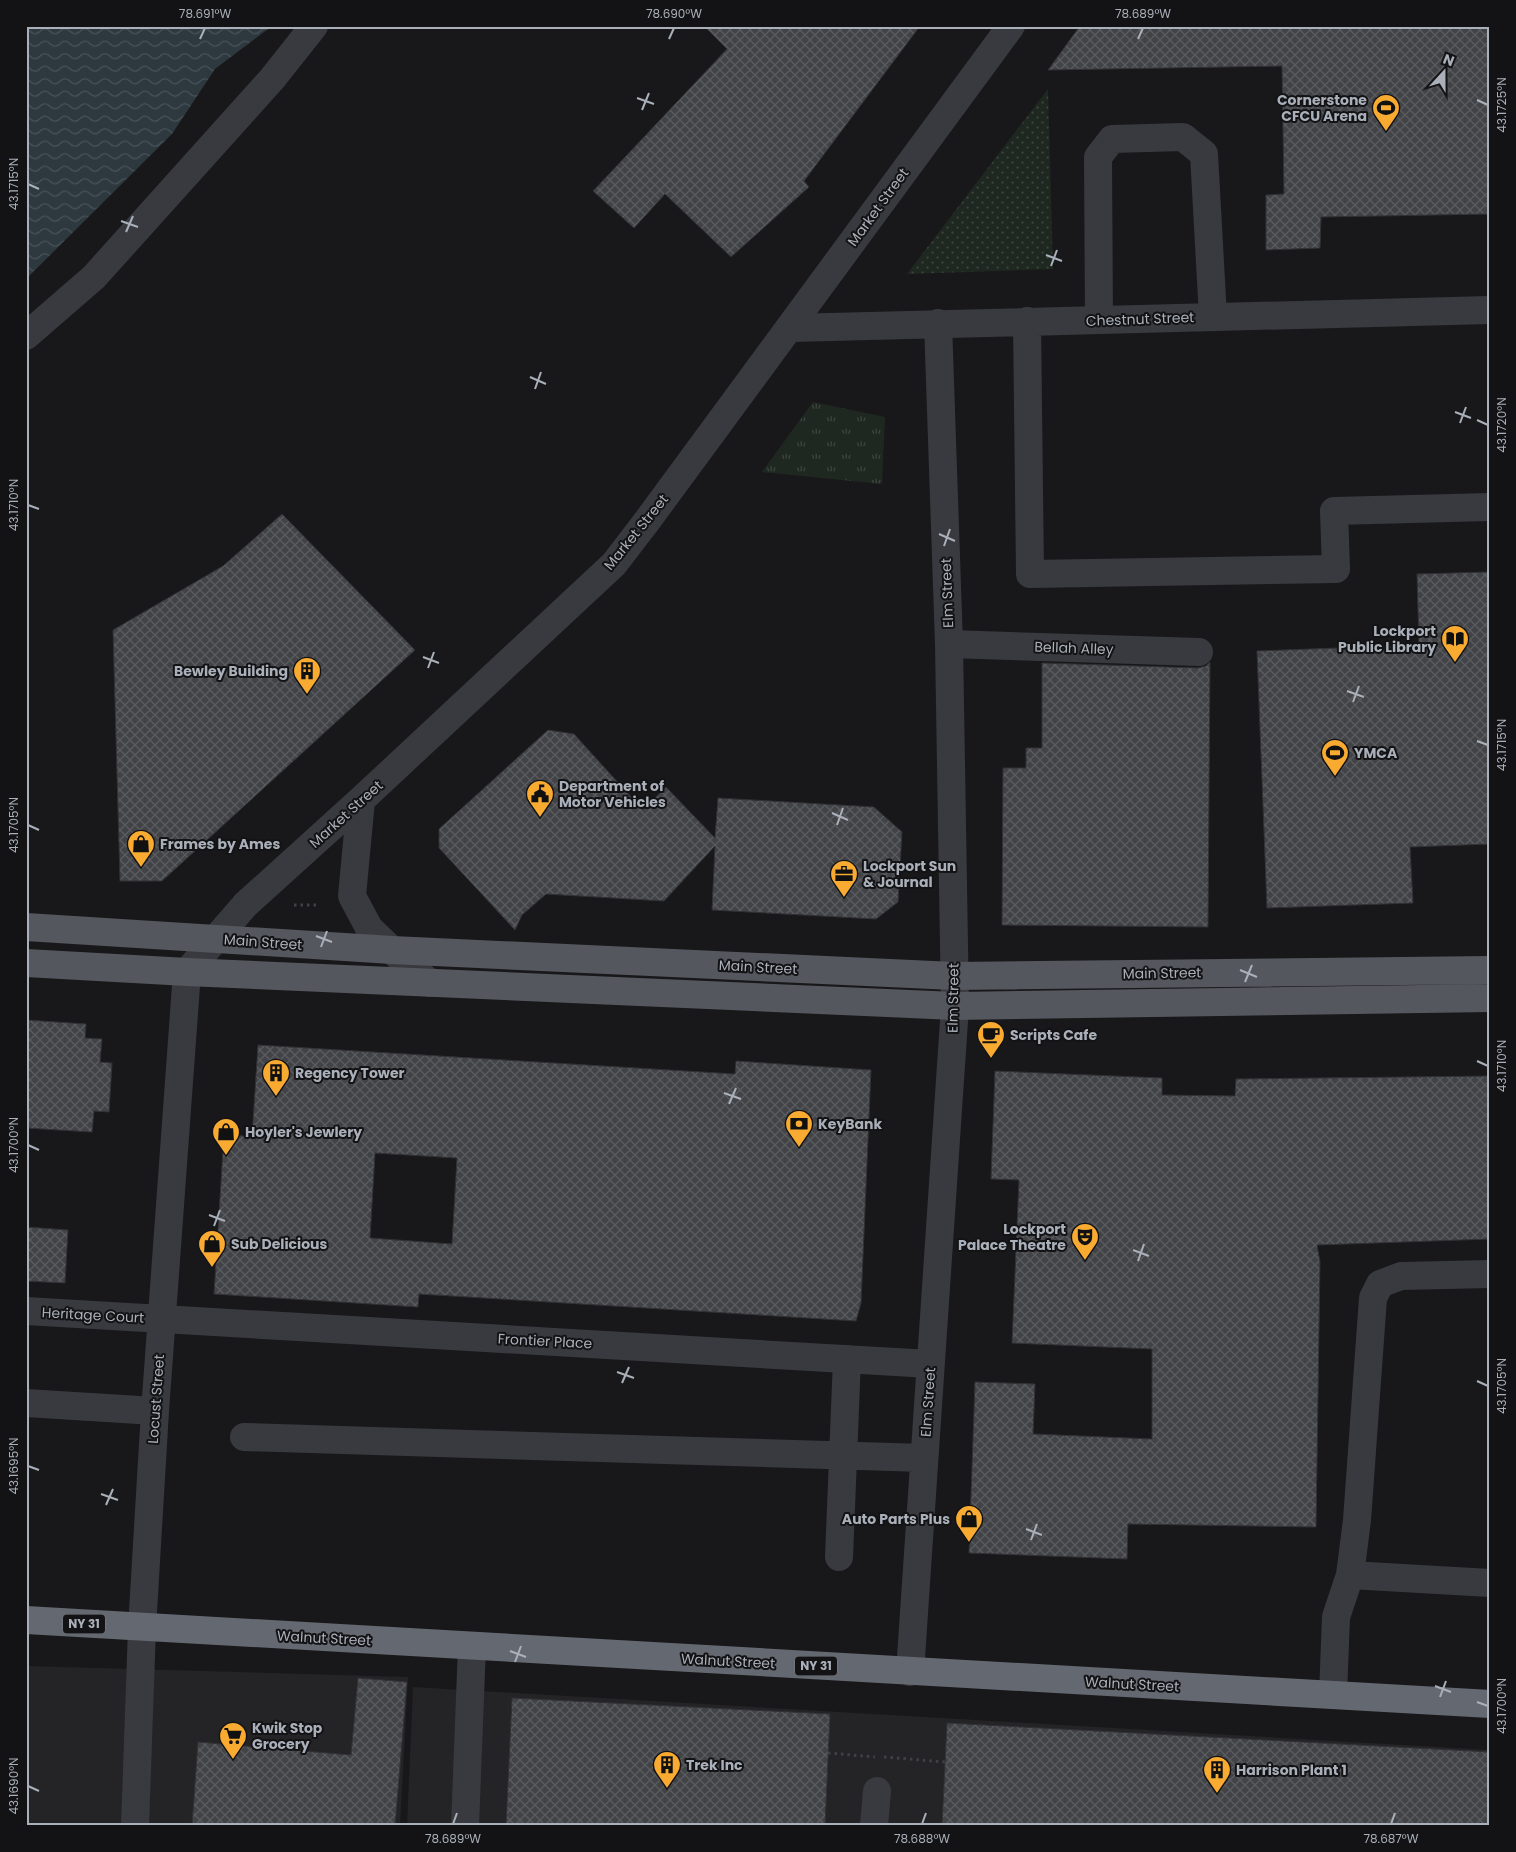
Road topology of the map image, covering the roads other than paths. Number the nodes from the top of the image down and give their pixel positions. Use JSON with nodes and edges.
{"nodes":[{"id":1,"x":314,"y":26,"type":"edge"},
{"id":2,"x":1011,"y":26,"type":"edge"},
{"id":3,"x":1490,"y":310,"type":"edge"},
{"id":4,"x":1213,"y":316,"type":"junction"},
{"id":5,"x":1099,"y":320,"type":"junction"},
{"id":6,"x":1027,"y":321,"type":"junction"},
{"id":7,"x":938,"y":323,"type":"junction"},
{"id":8,"x":790,"y":328,"type":"junction"},
{"id":9,"x":26,"y":336,"type":"edge"},
{"id":10,"x":1490,"y":507,"type":"edge"},
{"id":11,"x":949,"y":644,"type":"junction"},
{"id":12,"x":1200,"y":652,"type":"dead end"},
{"id":13,"x":361,"y":800,"type":"junction"},
{"id":14,"x":26,"y":927,"type":"edge"},
{"id":15,"x":215,"y":940,"type":"junction"},
{"id":16,"x":392,"y":950,"type":"junction"},
{"id":17,"x":26,"y":962,"type":"edge"},
{"id":18,"x":1490,"y":970,"type":"edge"},
{"id":19,"x":187,"y":972,"type":"junction"},
{"id":20,"x":954,"y":976,"type":"junction"},
{"id":21,"x":430,"y":983,"type":"junction"},
{"id":22,"x":1490,"y":998,"type":"edge"},
{"id":23,"x":955,"y":1006,"type":"junction"},
{"id":24,"x":1490,"y":1274,"type":"edge"},
{"id":25,"x":26,"y":1311,"type":"edge"},
{"id":26,"x":160,"y":1320,"type":"junction"},
{"id":27,"x":846,"y":1359,"type":"junction"},
{"id":28,"x":930,"y":1364,"type":"junction"},
{"id":29,"x":26,"y":1403,"type":"edge"},
{"id":30,"x":155,"y":1411,"type":"junction"},
{"id":31,"x":244,"y":1437,"type":"dead end"},
{"id":32,"x":842,"y":1456,"type":"junction"},
{"id":33,"x":924,"y":1458,"type":"junction"},
{"id":34,"x":839,"y":1557,"type":"dead end"},
{"id":35,"x":1350,"y":1575,"type":"junction"},
{"id":36,"x":1490,"y":1583,"type":"edge"},
{"id":37,"x":26,"y":1620,"type":"edge"},
{"id":38,"x":142,"y":1628,"type":"junction"},
{"id":39,"x":472,"y":1646,"type":"junction"},
{"id":40,"x":910,"y":1672,"type":"junction"},
{"id":41,"x":1333,"y":1695,"type":"junction"},
{"id":42,"x":1490,"y":1704,"type":"edge"},
{"id":43,"x":876,"y":1791,"type":"dead end"},
{"id":44,"x":135,"y":1826,"type":"edge"},
{"id":45,"x":465,"y":1826,"type":"edge"},
{"id":46,"x":874,"y":1826,"type":"edge"}],
"edges":[{"from":1,"to":9,"type":"street"},
{"from":2,"to":8,"type":"street","name":"Market Street"},
{"from":3,"to":4,"type":"street","name":"Chestnut Street"},
{"from":4,"to":5,"type":"street","name":"Chestnut Street"},
{"from":4,"to":5,"type":"street"},
{"from":5,"to":6,"type":"street","name":"Chestnut Street"},
{"from":6,"to":7,"type":"street","name":"Chestnut Street"},
{"from":6,"to":10,"type":"street"},
{"from":7,"to":8,"type":"street","name":"Chestnut Street"},
{"from":7,"to":11,"type":"street","name":"Elm Street"},
{"from":8,"to":13,"type":"street","name":"Market Street"},
{"from":11,"to":12,"type":"street","name":"Bellah Alley"},
{"from":11,"to":20,"type":"street","name":"Elm Street"},
{"from":13,"to":15,"type":"street","name":"Market Street"},
{"from":13,"to":16,"type":"street"},
{"from":14,"to":15,"type":"main road","name":"Main Street"},
{"from":15,"to":16,"type":"main road","name":"Main Street"},
{"from":15,"to":19,"type":"street","name":"Market Street"},
{"from":16,"to":20,"type":"main road","name":"Main Street"},
{"from":16,"to":21,"type":"street"},
{"from":17,"to":19,"type":"main road"},
{"from":18,"to":20,"type":"main road","name":"Main Street"},
{"from":19,"to":21,"type":"main road"},
{"from":19,"to":26,"type":"street","name":"Locust Street"},
{"from":20,"to":23,"type":"street","name":"Elm Street"},
{"from":21,"to":23,"type":"main road"},
{"from":22,"to":23,"type":"main road"},
{"from":23,"to":28,"type":"street","name":"Elm Street"},
{"from":24,"to":35,"type":"street"},
{"from":25,"to":26,"type":"street","name":"Heritage Court"},
{"from":26,"to":27,"type":"street","name":"Frontier Place"},
{"from":26,"to":30,"type":"street","name":"Locust Street"},
{"from":27,"to":28,"type":"street","name":"Frontier Place"},
{"from":27,"to":32,"type":"street"},
{"from":28,"to":33,"type":"street","name":"Elm Street"},
{"from":29,"to":30,"type":"street"},
{"from":30,"to":38,"type":"street","name":"Locust Street"},
{"from":31,"to":32,"type":"street"},
{"from":32,"to":33,"type":"street"},
{"from":32,"to":34,"type":"street"},
{"from":33,"to":40,"type":"street","name":"Elm Street"},
{"from":35,"to":36,"type":"street"},
{"from":35,"to":41,"type":"street"},
{"from":37,"to":38,"type":"highway","name":"Walnut Street","number":"NY 31"},
{"from":38,"to":39,"type":"highway","name":"Walnut Street","number":"NY 31"},
{"from":38,"to":44,"type":"street","name":"Locust Street"},
{"from":39,"to":40,"type":"highway","name":"Walnut Street","number":"NY 31"},
{"from":39,"to":45,"type":"street"},
{"from":40,"to":41,"type":"highway","name":"Walnut Street","number":"NY 31"},
{"from":41,"to":42,"type":"highway","name":"Walnut Street","number":"NY 31"},
{"from":43,"to":46,"type":"street"}]}
